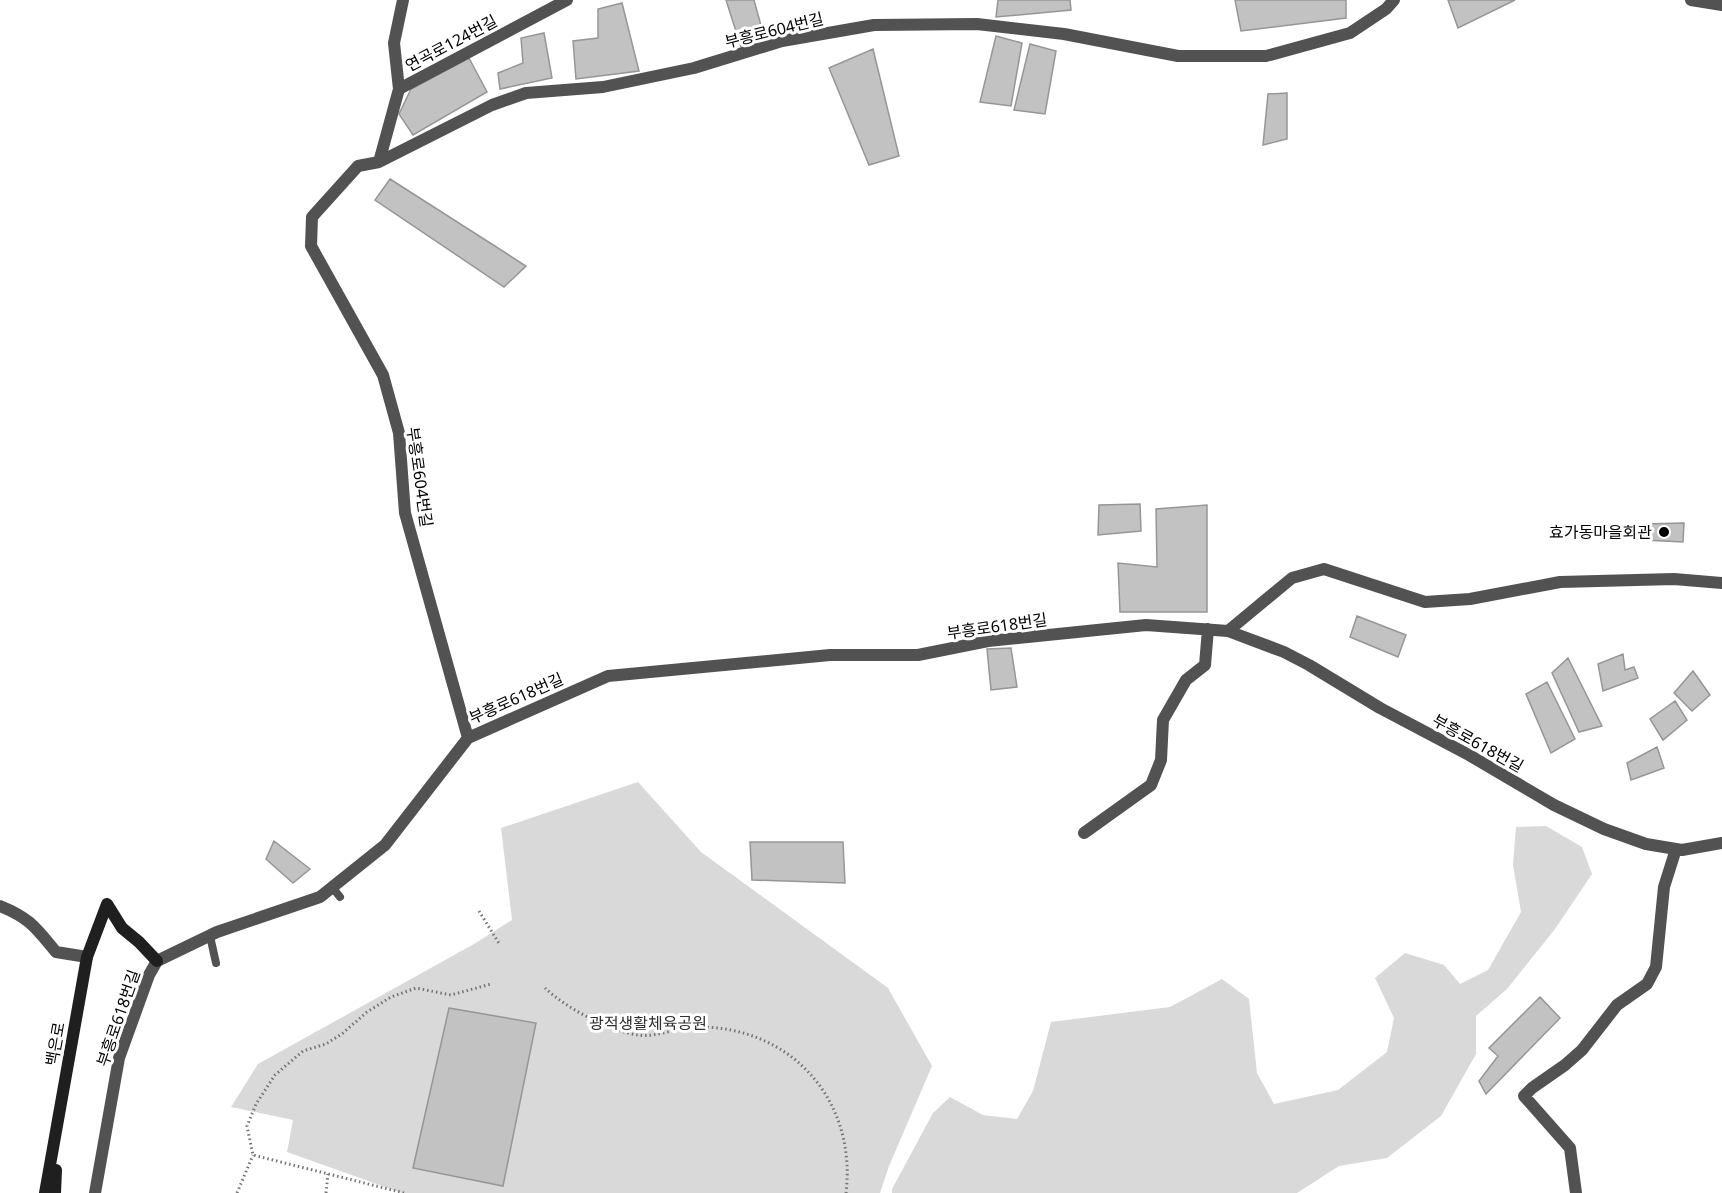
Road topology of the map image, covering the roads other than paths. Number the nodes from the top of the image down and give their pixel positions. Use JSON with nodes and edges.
{"nodes":[{"id":1,"x":403,"y":0,"type":"edge"},
{"id":2,"x":567,"y":0,"type":"edge"},
{"id":3,"x":1394,"y":0,"type":"edge"},
{"id":4,"x":1691,"y":0,"type":"edge"},
{"id":5,"x":1722,"y":5,"type":"edge"},
{"id":6,"x":399,"y":89,"type":"junction"},
{"id":7,"x":379,"y":162,"type":"junction"},
{"id":8,"x":1722,"y":583,"type":"edge"},
{"id":9,"x":1208,"y":630,"type":"junction"},
{"id":10,"x":1228,"y":631,"type":"junction"},
{"id":11,"x":468,"y":738,"type":"junction"},
{"id":12,"x":1084,"y":833,"type":"dead end"},
{"id":13,"x":1722,"y":843,"type":"edge"},
{"id":14,"x":1676,"y":849,"type":"junction"},
{"id":15,"x":0,"y":906,"type":"edge"},
{"id":16,"x":210,"y":936,"type":"junction"},
{"id":17,"x":87,"y":957,"type":"junction"},
{"id":18,"x":158,"y":961,"type":"junction"},
{"id":19,"x":216,"y":963,"type":"dead end"},
{"id":20,"x":57,"y":1128,"type":"junction"},
{"id":21,"x":45,"y":1193,"type":"edge"},
{"id":22,"x":55,"y":1193,"type":"edge"},
{"id":23,"x":95,"y":1193,"type":"edge"},
{"id":24,"x":1576,"y":1193,"type":"edge"}],
"edges":[{"from":1,"to":6,"type":"street","name":"연곡로124번길"},
{"from":2,"to":6,"type":"street","name":"연곡로124번길"},
{"from":3,"to":7,"type":"street","name":"부흥로604번길"},
{"from":4,"to":5,"type":"street"},
{"from":6,"to":7,"type":"street"},
{"from":7,"to":11,"type":"street","name":"부흥로604번길"},
{"from":8,"to":10,"type":"street"},
{"from":9,"to":10,"type":"street","name":"부흥로618번길"},
{"from":9,"to":11,"type":"street","name":"부흥로618번길"},
{"from":9,"to":12,"type":"street"},
{"from":10,"to":14,"type":"street","name":"부흥로618번길"},
{"from":11,"to":16,"type":"street","name":"부흥로618번길"},
{"from":13,"to":14,"type":"street","name":"부흥로618번길"},
{"from":14,"to":24,"type":"street"},
{"from":15,"to":17,"type":"street"},
{"from":16,"to":18,"type":"street","name":"부흥로618번길"},
{"from":16,"to":19,"type":"lane"},
{"from":17,"to":18,"type":"street","name":"백은로"},
{"from":17,"to":20,"type":"street","name":"백은로"},
{"from":18,"to":23,"type":"street","name":"부흥로618번길"},
{"from":20,"to":21,"type":"street","name":"백은로"},
{"from":20,"to":22,"type":"street"}]}
